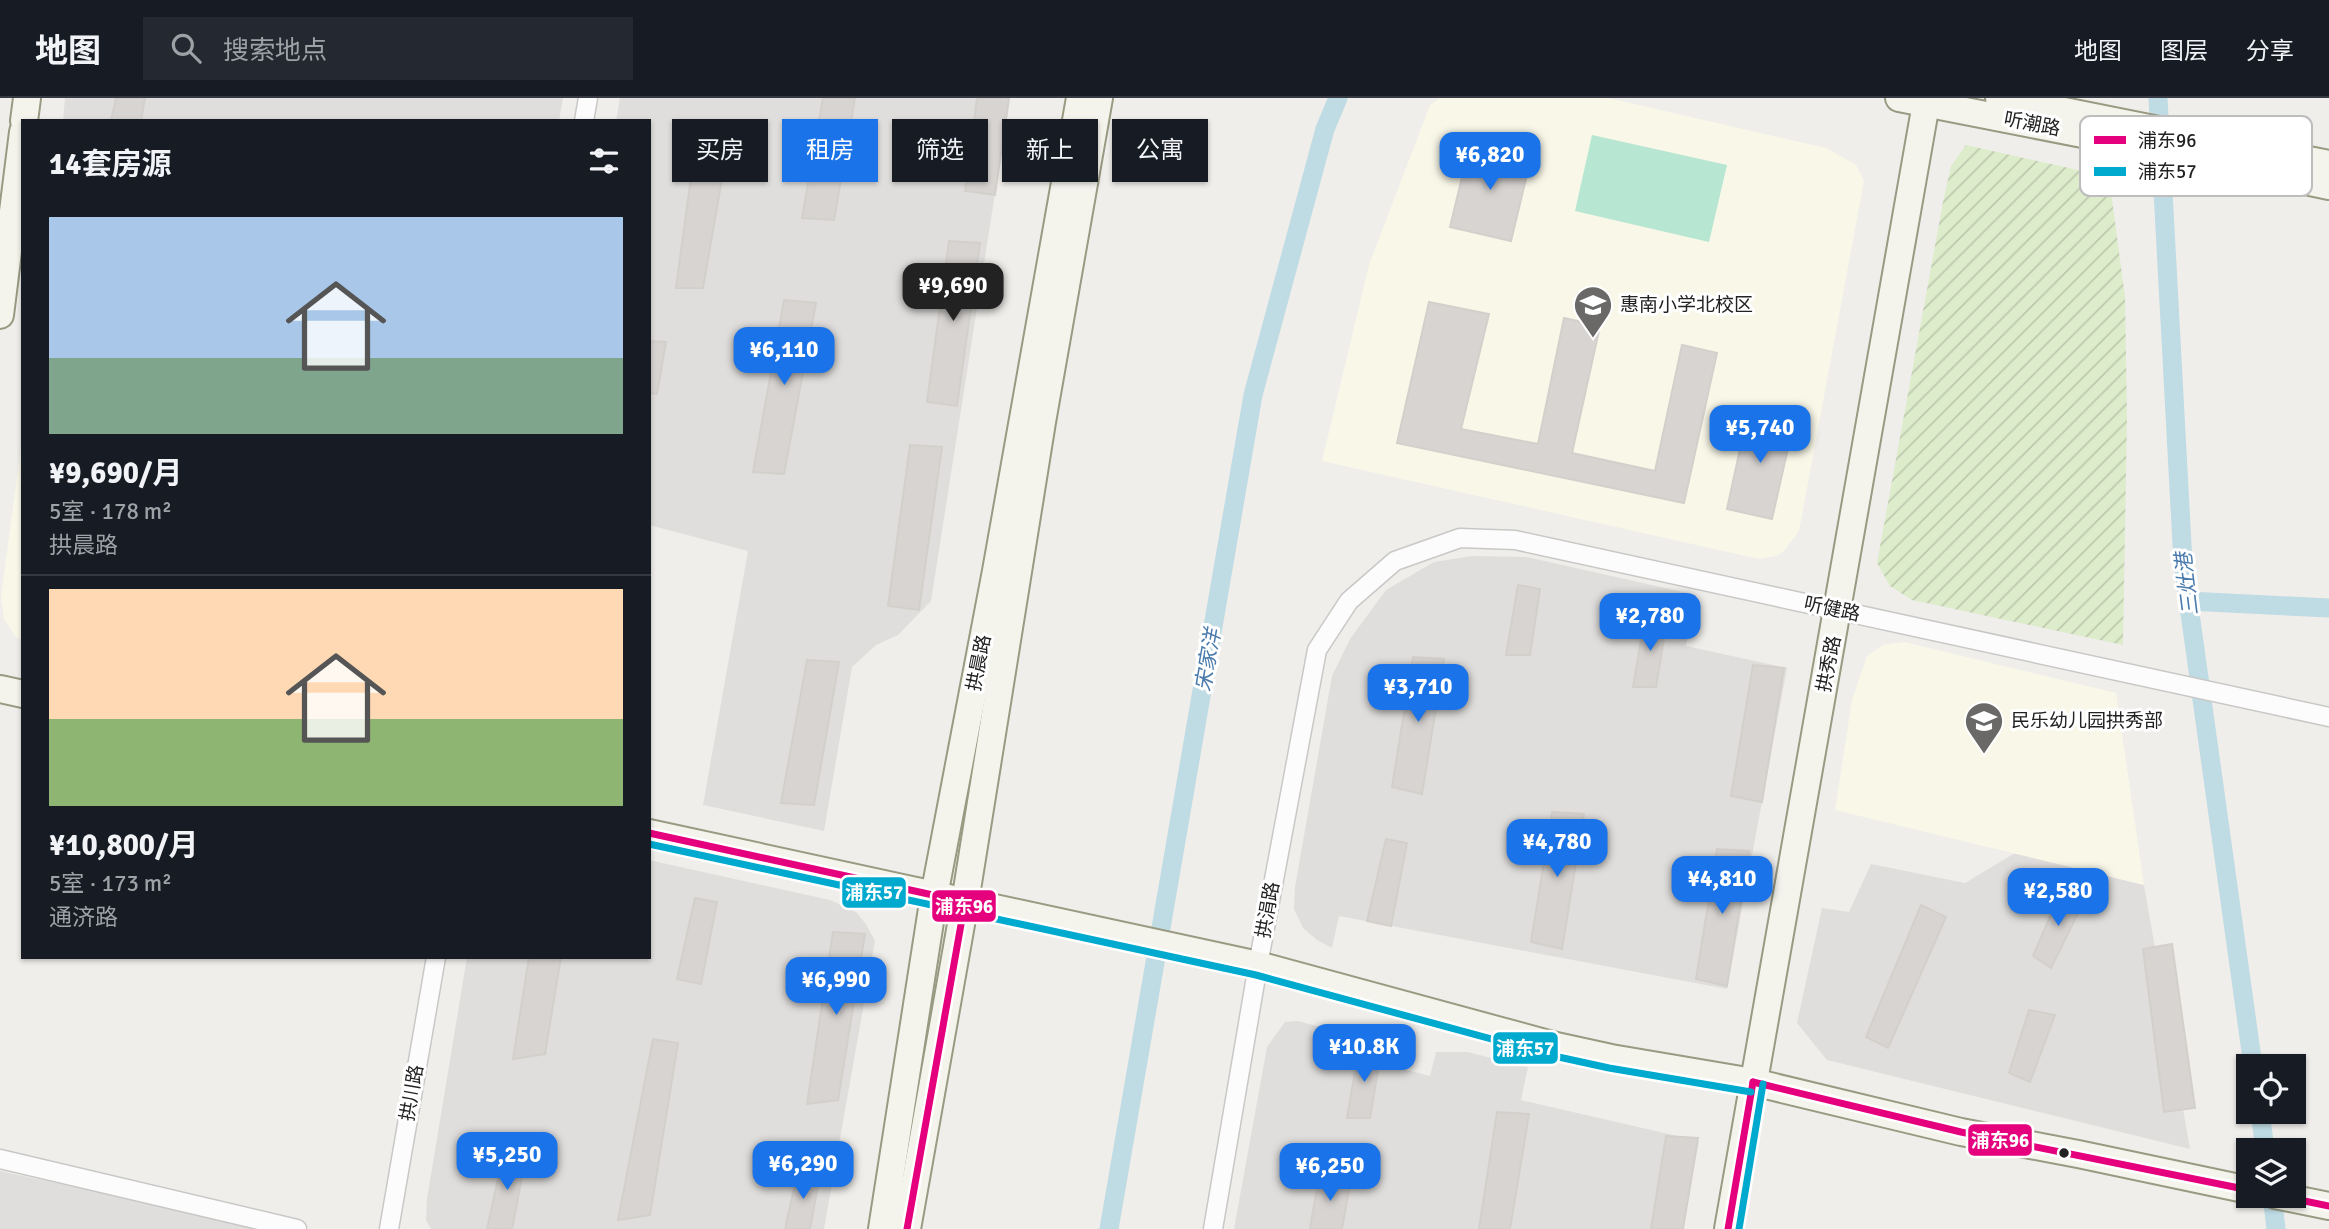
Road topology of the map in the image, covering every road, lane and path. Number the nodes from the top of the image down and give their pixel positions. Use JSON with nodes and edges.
{"nodes":[{"id":1,"x":27,"y":98,"type":"edge"},
{"id":2,"x":588,"y":98,"type":"edge"},
{"id":3,"x":1080,"y":98,"type":"edge"},
{"id":4,"x":1099,"y":98,"type":"edge"},
{"id":5,"x":1899,"y":98,"type":"edge"},
{"id":6,"x":1999,"y":98,"type":"edge"},
{"id":7,"x":1927,"y":101,"type":"edge"},
{"id":8,"x":24,"y":119,"type":"edge"},
{"id":9,"x":584,"y":119,"type":"edge"},
{"id":10,"x":2080,"y":121,"type":"edge"},
{"id":11,"x":2080,"y":125,"type":"edge"},
{"id":12,"x":21,"y":148,"type":"edge"},
{"id":13,"x":2312,"y":181,"type":"edge"},
{"id":14,"x":2329,"y":186,"type":"edge"},
{"id":15,"x":0,"y":315,"type":"edge"},
{"id":16,"x":1349,"y":601,"type":"joint"},
{"id":17,"x":1839,"y":610,"type":"junction"},
{"id":18,"x":0,"y":689,"type":"edge"},
{"id":19,"x":21,"y":694,"type":"edge"},
{"id":20,"x":2329,"y":717,"type":"edge"},
{"id":21,"x":651,"y":833,"type":"edge"},
{"id":22,"x":934,"y":897,"type":"junction"},
{"id":23,"x":965,"y":902,"type":"junction"},
{"id":24,"x":436,"y":959,"type":"edge"},
{"id":25,"x":1258,"y":965,"type":"junction"},
{"id":26,"x":1753,"y":1082,"type":"junction"},
{"id":27,"x":0,"y":1159,"type":"edge"},
{"id":28,"x":2236,"y":1188,"type":"edge"},
{"id":29,"x":2306,"y":1201,"type":"edge"},
{"id":30,"x":2325,"y":1205,"type":"edge"},
{"id":31,"x":297,"y":1229,"type":"edge"},
{"id":32,"x":389,"y":1229,"type":"edge"},
{"id":33,"x":882,"y":1229,"type":"edge"},
{"id":34,"x":907,"y":1229,"type":"edge"},
{"id":35,"x":1213,"y":1229,"type":"edge"},
{"id":36,"x":1728,"y":1229,"type":"edge"}],
"edges":[{"from":1,"to":8,"type":"street"},
{"from":2,"to":9,"type":"street"},
{"from":3,"to":22,"type":"street","name":"拱晨路"},
{"from":4,"to":23,"type":"street","name":"拱晨路"},
{"from":5,"to":7,"type":"street","name":"听潮路"},
{"from":6,"to":10,"type":"street","name":"听潮路"},
{"from":7,"to":11,"type":"street","name":"听潮路"},
{"from":7,"to":17,"type":"street","name":"拱秀路"},
{"from":12,"to":15,"type":"street"},
{"from":13,"to":14,"type":"street","name":"听潮路"},
{"from":16,"to":17,"type":"street","name":"听健路"},
{"from":16,"to":25,"type":"street","name":"拱涓路"},
{"from":17,"to":20,"type":"street","name":"听健路"},
{"from":17,"to":26,"type":"street","name":"拱秀路"},
{"from":18,"to":19,"type":"street"},
{"from":21,"to":22,"type":"street"},
{"from":22,"to":23,"type":"street"},
{"from":22,"to":33,"type":"street","name":"拱晨路"},
{"from":23,"to":25,"type":"street"},
{"from":23,"to":34,"type":"street","name":"拱晨路"},
{"from":24,"to":32,"type":"street","name":"拱川路"},
{"from":25,"to":26,"type":"street"},
{"from":25,"to":35,"type":"street","name":"拱涓路"},
{"from":26,"to":28,"type":"street"},
{"from":26,"to":36,"type":"street","name":"拱秀路"},
{"from":27,"to":31,"type":"street"},
{"from":29,"to":30,"type":"street"}]}
